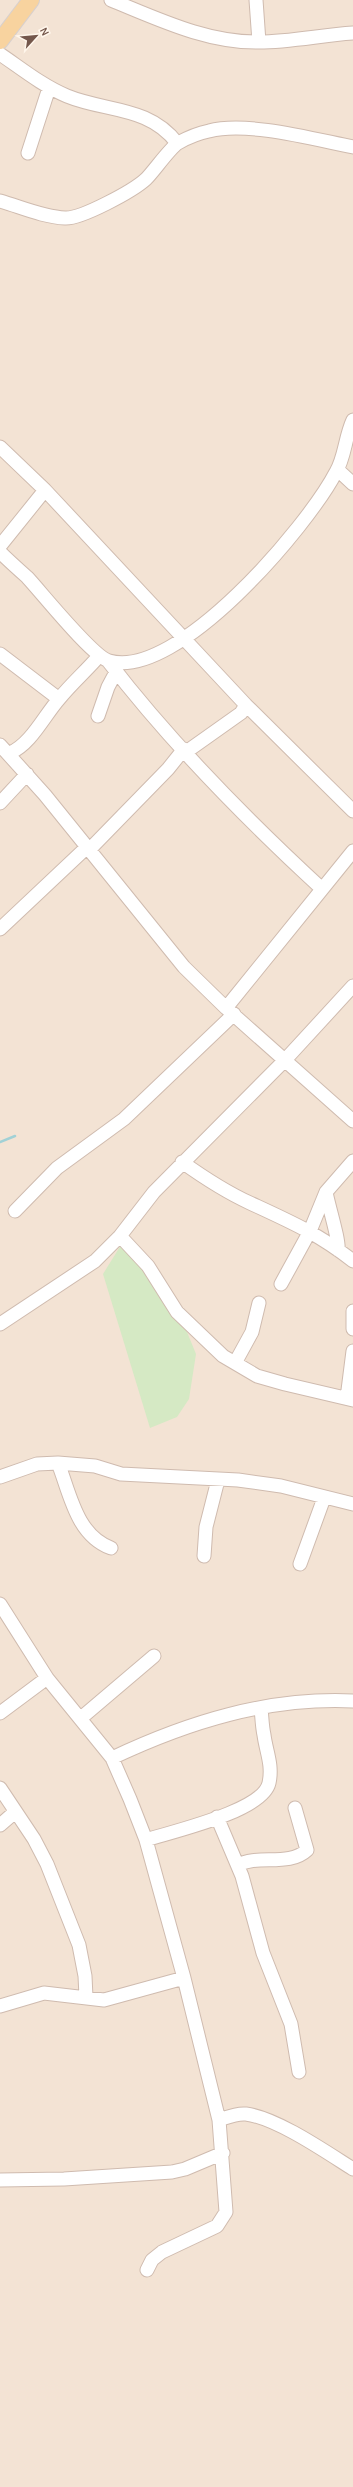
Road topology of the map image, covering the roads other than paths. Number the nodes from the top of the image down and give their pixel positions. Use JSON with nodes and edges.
{"nodes":[{"id":1,"x":31,"y":0,"type":"edge"},
{"id":2,"x":111,"y":0,"type":"edge"},
{"id":3,"x":256,"y":0,"type":"edge"},
{"id":4,"x":3,"y":31,"type":"edge"},
{"id":5,"x":353,"y":33,"type":"edge"},
{"id":6,"x":259,"y":42,"type":"junction"},
{"id":7,"x":0,"y":54,"type":"edge"},
{"id":8,"x":49,"y":88,"type":"junction"},
{"id":9,"x":177,"y":143,"type":"junction"},
{"id":10,"x":353,"y":147,"type":"edge"},
{"id":11,"x":28,"y":153,"type":"dead end"},
{"id":12,"x":0,"y":201,"type":"edge"},
{"id":13,"x":353,"y":420,"type":"edge"},
{"id":14,"x":0,"y":447,"type":"edge"},
{"id":15,"x":338,"y":470,"type":"junction"},
{"id":16,"x":353,"y":484,"type":"edge"},
{"id":17,"x":45,"y":490,"type":"junction"},
{"id":18,"x":0,"y":546,"type":"edge"},
{"id":19,"x":0,"y":552,"type":"edge"},
{"id":20,"x":183,"y":639,"type":"junction"},
{"id":21,"x":0,"y":654,"type":"edge"},
{"id":22,"x":103,"y":659,"type":"junction"},
{"id":23,"x":116,"y":672,"type":"junction"},
{"id":24,"x":59,"y":699,"type":"junction"},
{"id":25,"x":246,"y":705,"type":"junction"},
{"id":26,"x":98,"y":716,"type":"dead end"},
{"id":27,"x":5,"y":749,"type":"edge"},
{"id":28,"x":185,"y":750,"type":"junction"},
{"id":29,"x":27,"y":774,"type":"junction"},
{"id":30,"x":0,"y":803,"type":"edge"},
{"id":31,"x":353,"y":811,"type":"edge"},
{"id":32,"x":88,"y":849,"type":"junction"},
{"id":33,"x":353,"y":850,"type":"edge"},
{"id":34,"x":322,"y":889,"type":"junction"},
{"id":35,"x":0,"y":929,"type":"edge"},
{"id":36,"x":353,"y":986,"type":"edge"},
{"id":37,"x":230,"y":1011,"type":"junction"},
{"id":38,"x":285,"y":1060,"type":"junction"},
{"id":39,"x":353,"y":1121,"type":"edge"},
{"id":40,"x":353,"y":1161,"type":"edge"},
{"id":41,"x":182,"y":1162,"type":"junction"},
{"id":42,"x":326,"y":1192,"type":"junction"},
{"id":43,"x":15,"y":1211,"type":"dead end"},
{"id":44,"x":310,"y":1231,"type":"junction"},
{"id":45,"x":120,"y":1236,"type":"junction"},
{"id":46,"x":338,"y":1250,"type":"junction"},
{"id":47,"x":353,"y":1262,"type":"edge"},
{"id":48,"x":281,"y":1284,"type":"dead end"},
{"id":49,"x":259,"y":1303,"type":"dead end"},
{"id":50,"x":353,"y":1311,"type":"edge"},
{"id":51,"x":0,"y":1324,"type":"edge"},
{"id":52,"x":353,"y":1329,"type":"edge"},
{"id":53,"x":353,"y":1351,"type":"edge"},
{"id":54,"x":235,"y":1363,"type":"junction"},
{"id":55,"x":350,"y":1399,"type":"edge"},
{"id":56,"x":58,"y":1463,"type":"junction"},
{"id":57,"x":0,"y":1477,"type":"edge"},
{"id":58,"x":218,"y":1480,"type":"junction"},
{"id":59,"x":324,"y":1498,"type":"junction"},
{"id":60,"x":353,"y":1504,"type":"edge"},
{"id":61,"x":111,"y":1548,"type":"dead end"},
{"id":62,"x":204,"y":1556,"type":"dead end"},
{"id":63,"x":300,"y":1564,"type":"dead end"},
{"id":64,"x":0,"y":1604,"type":"edge"},
{"id":65,"x":154,"y":1656,"type":"dead end"},
{"id":66,"x":46,"y":1678,"type":"junction"},
{"id":67,"x":353,"y":1701,"type":"edge"},
{"id":68,"x":261,"y":1708,"type":"junction"},
{"id":69,"x":0,"y":1713,"type":"edge"},
{"id":70,"x":81,"y":1718,"type":"junction"},
{"id":71,"x":112,"y":1758,"type":"junction"},
{"id":72,"x":0,"y":1788,"type":"edge"},
{"id":73,"x":295,"y":1808,"type":"dead end"},
{"id":74,"x":15,"y":1812,"type":"junction"},
{"id":75,"x":217,"y":1817,"type":"junction"},
{"id":76,"x":0,"y":1825,"type":"edge"},
{"id":77,"x":146,"y":1840,"type":"junction"},
{"id":78,"x":238,"y":1865,"type":"junction"},
{"id":79,"x":184,"y":1978,"type":"junction"},
{"id":80,"x":86,"y":1997,"type":"junction"},
{"id":81,"x":0,"y":2006,"type":"edge"},
{"id":82,"x":299,"y":2072,"type":"dead end"},
{"id":83,"x":219,"y":2120,"type":"junction"},
{"id":84,"x":223,"y":2153,"type":"junction"},
{"id":85,"x":353,"y":2169,"type":"edge"},
{"id":86,"x":0,"y":2180,"type":"edge"},
{"id":87,"x":148,"y":2270,"type":"dead end"}],
"edges":[{"from":1,"to":4,"type":"main road"},
{"from":2,"to":6,"type":"street"},
{"from":3,"to":6,"type":"street"},
{"from":5,"to":6,"type":"street"},
{"from":7,"to":8,"type":"street"},
{"from":8,"to":9,"type":"street"},
{"from":8,"to":11,"type":"street"},
{"from":9,"to":10,"type":"street"},
{"from":9,"to":12,"type":"street"},
{"from":13,"to":15,"type":"street"},
{"from":14,"to":17,"type":"street"},
{"from":15,"to":16,"type":"street"},
{"from":15,"to":20,"type":"street"},
{"from":17,"to":18,"type":"street"},
{"from":17,"to":20,"type":"street"},
{"from":19,"to":22,"type":"street"},
{"from":20,"to":22,"type":"street"},
{"from":20,"to":25,"type":"street"},
{"from":21,"to":24,"type":"street"},
{"from":22,"to":23,"type":"street"},
{"from":22,"to":24,"type":"street"},
{"from":23,"to":26,"type":"street"},
{"from":23,"to":28,"type":"street"},
{"from":24,"to":27,"type":"street"},
{"from":25,"to":28,"type":"street"},
{"from":25,"to":31,"type":"street"},
{"from":27,"to":29,"type":"street"},
{"from":28,"to":32,"type":"street"},
{"from":28,"to":34,"type":"street"},
{"from":29,"to":30,"type":"street"},
{"from":29,"to":32,"type":"street"},
{"from":32,"to":35,"type":"street"},
{"from":32,"to":37,"type":"street"},
{"from":33,"to":34,"type":"street"},
{"from":34,"to":37,"type":"street"},
{"from":36,"to":38,"type":"street"},
{"from":37,"to":38,"type":"street"},
{"from":37,"to":43,"type":"street"},
{"from":38,"to":39,"type":"street"},
{"from":38,"to":41,"type":"street"},
{"from":40,"to":42,"type":"street"},
{"from":41,"to":44,"type":"street"},
{"from":41,"to":45,"type":"street"},
{"from":42,"to":44,"type":"street"},
{"from":42,"to":46,"type":"street"},
{"from":44,"to":46,"type":"street"},
{"from":44,"to":48,"type":"street"},
{"from":45,"to":51,"type":"street"},
{"from":45,"to":54,"type":"street"},
{"from":46,"to":47,"type":"street"},
{"from":49,"to":54,"type":"street"},
{"from":50,"to":52,"type":"street"},
{"from":53,"to":55,"type":"street"},
{"from":54,"to":55,"type":"street"},
{"from":56,"to":57,"type":"street"},
{"from":56,"to":58,"type":"street"},
{"from":56,"to":61,"type":"street"},
{"from":58,"to":59,"type":"street"},
{"from":58,"to":62,"type":"street"},
{"from":59,"to":60,"type":"street"},
{"from":59,"to":63,"type":"street"},
{"from":64,"to":66,"type":"street"},
{"from":65,"to":70,"type":"street"},
{"from":66,"to":69,"type":"street"},
{"from":66,"to":70,"type":"street"},
{"from":67,"to":68,"type":"street"},
{"from":68,"to":71,"type":"street"},
{"from":68,"to":75,"type":"street"},
{"from":70,"to":71,"type":"street"},
{"from":71,"to":77,"type":"street"},
{"from":72,"to":74,"type":"street"},
{"from":73,"to":78,"type":"street"},
{"from":74,"to":76,"type":"street"},
{"from":74,"to":80,"type":"street"},
{"from":75,"to":77,"type":"street"},
{"from":75,"to":78,"type":"street"},
{"from":77,"to":79,"type":"street"},
{"from":78,"to":82,"type":"street"},
{"from":79,"to":80,"type":"street"},
{"from":79,"to":83,"type":"street"},
{"from":80,"to":81,"type":"street"},
{"from":83,"to":84,"type":"street"},
{"from":83,"to":85,"type":"street"},
{"from":84,"to":86,"type":"street"},
{"from":84,"to":87,"type":"street"}]}
